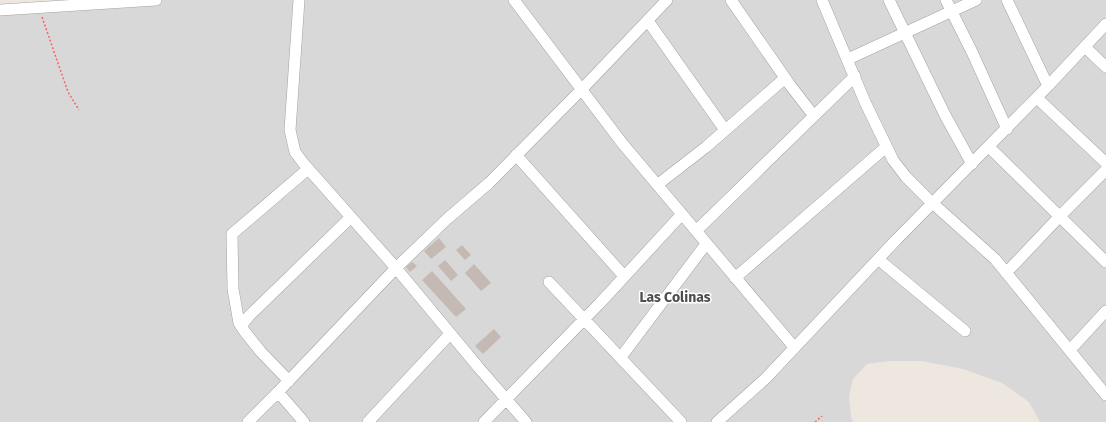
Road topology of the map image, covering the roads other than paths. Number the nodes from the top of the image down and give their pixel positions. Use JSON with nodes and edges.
{"nodes":[{"id":1,"x":156,"y":0,"type":"edge"},
{"id":2,"x":299,"y":0,"type":"edge"},
{"id":3,"x":514,"y":0,"type":"edge"},
{"id":4,"x":667,"y":0,"type":"edge"},
{"id":5,"x":731,"y":0,"type":"edge"},
{"id":6,"x":822,"y":0,"type":"edge"},
{"id":7,"x":889,"y":0,"type":"edge"},
{"id":8,"x":946,"y":0,"type":"edge"},
{"id":9,"x":976,"y":0,"type":"edge"},
{"id":10,"x":1007,"y":0,"type":"edge"},
{"id":11,"x":0,"y":10,"type":"edge"},
{"id":12,"x":951,"y":11,"type":"junction"},
{"id":13,"x":648,"y":21,"type":"junction"},
{"id":14,"x":1106,"y":24,"type":"edge"},
{"id":15,"x":905,"y":32,"type":"junction"},
{"id":16,"x":1085,"y":47,"type":"junction"},
{"id":17,"x":848,"y":59,"type":"junction"},
{"id":18,"x":1106,"y":67,"type":"edge"},
{"id":19,"x":855,"y":76,"type":"junction"},
{"id":20,"x":785,"y":78,"type":"junction"},
{"id":21,"x":1048,"y":86,"type":"junction"},
{"id":22,"x":582,"y":89,"type":"junction"},
{"id":23,"x":1037,"y":98,"type":"junction"},
{"id":24,"x":814,"y":116,"type":"junction"},
{"id":25,"x":1006,"y":129,"type":"junction"},
{"id":26,"x":725,"y":130,"type":"junction"},
{"id":27,"x":886,"y":147,"type":"junction"},
{"id":28,"x":989,"y":147,"type":"junction"},
{"id":29,"x":516,"y":155,"type":"junction"},
{"id":30,"x":1106,"y":163,"type":"edge"},
{"id":31,"x":972,"y":164,"type":"junction"},
{"id":32,"x":308,"y":169,"type":"junction"},
{"id":33,"x":1106,"y":170,"type":"edge"},
{"id":34,"x":657,"y":185,"type":"junction"},
{"id":35,"x":933,"y":204,"type":"junction"},
{"id":36,"x":682,"y":214,"type":"junction"},
{"id":37,"x":1060,"y":216,"type":"junction"},
{"id":38,"x":351,"y":217,"type":"junction"},
{"id":39,"x":696,"y":231,"type":"junction"},
{"id":40,"x":706,"y":244,"type":"junction"},
{"id":41,"x":878,"y":259,"type":"junction"},
{"id":42,"x":1106,"y":262,"type":"edge"},
{"id":43,"x":396,"y":268,"type":"junction"},
{"id":44,"x":1006,"y":273,"type":"junction"},
{"id":45,"x":624,"y":276,"type":"junction"},
{"id":46,"x":735,"y":278,"type":"junction"},
{"id":47,"x":550,"y":282,"type":"dead end"},
{"id":48,"x":1106,"y":311,"type":"edge"},
{"id":49,"x":584,"y":318,"type":"junction"},
{"id":50,"x":241,"y":326,"type":"junction"},
{"id":51,"x":965,"y":331,"type":"dead end"},
{"id":52,"x":450,"y":334,"type":"junction"},
{"id":53,"x":794,"y":347,"type":"junction"},
{"id":54,"x":1070,"y":350,"type":"junction"},
{"id":55,"x":621,"y":357,"type":"junction"},
{"id":56,"x":289,"y":381,"type":"junction"},
{"id":57,"x":278,"y":392,"type":"junction"},
{"id":58,"x":1106,"y":395,"type":"edge"},
{"id":59,"x":506,"y":399,"type":"junction"},
{"id":60,"x":248,"y":422,"type":"edge"},
{"id":61,"x":304,"y":422,"type":"edge"},
{"id":62,"x":368,"y":422,"type":"edge"},
{"id":63,"x":484,"y":422,"type":"edge"},
{"id":64,"x":526,"y":422,"type":"edge"},
{"id":65,"x":681,"y":422,"type":"edge"},
{"id":66,"x":717,"y":422,"type":"edge"}],
"edges":[{"from":1,"to":11,"type":"street"},
{"from":2,"to":32,"type":"street"},
{"from":3,"to":22,"type":"street"},
{"from":4,"to":13,"type":"street"},
{"from":5,"to":20,"type":"street"},
{"from":6,"to":17,"type":"street"},
{"from":7,"to":15,"type":"street"},
{"from":8,"to":12,"type":"street"},
{"from":9,"to":12,"type":"street"},
{"from":10,"to":21,"type":"street"},
{"from":12,"to":15,"type":"street"},
{"from":12,"to":25,"type":"street"},
{"from":13,"to":22,"type":"street"},
{"from":13,"to":26,"type":"street"},
{"from":14,"to":16,"type":"street"},
{"from":15,"to":17,"type":"street"},
{"from":15,"to":31,"type":"street"},
{"from":16,"to":18,"type":"street"},
{"from":16,"to":21,"type":"street"},
{"from":17,"to":19,"type":"street"},
{"from":19,"to":24,"type":"street"},
{"from":19,"to":27,"type":"street"},
{"from":20,"to":24,"type":"street"},
{"from":20,"to":26,"type":"street"},
{"from":21,"to":23,"type":"street"},
{"from":22,"to":29,"type":"street"},
{"from":22,"to":34,"type":"street"},
{"from":23,"to":25,"type":"street"},
{"from":23,"to":30,"type":"street"},
{"from":24,"to":39,"type":"street"},
{"from":25,"to":28,"type":"street"},
{"from":26,"to":34,"type":"street"},
{"from":27,"to":35,"type":"street"},
{"from":27,"to":46,"type":"street"},
{"from":28,"to":31,"type":"street"},
{"from":28,"to":37,"type":"street"},
{"from":29,"to":43,"type":"street"},
{"from":29,"to":45,"type":"street"},
{"from":31,"to":35,"type":"street"},
{"from":32,"to":38,"type":"street"},
{"from":32,"to":50,"type":"street"},
{"from":33,"to":37,"type":"street"},
{"from":34,"to":36,"type":"street"},
{"from":35,"to":41,"type":"street"},
{"from":35,"to":44,"type":"street"},
{"from":36,"to":39,"type":"street"},
{"from":36,"to":45,"type":"street"},
{"from":37,"to":42,"type":"street"},
{"from":37,"to":44,"type":"street"},
{"from":38,"to":43,"type":"street"},
{"from":38,"to":50,"type":"street"},
{"from":39,"to":40,"type":"street"},
{"from":40,"to":46,"type":"street"},
{"from":40,"to":55,"type":"street"},
{"from":41,"to":51,"type":"street"},
{"from":41,"to":53,"type":"street"},
{"from":43,"to":52,"type":"street"},
{"from":43,"to":56,"type":"street"},
{"from":44,"to":54,"type":"street"},
{"from":45,"to":49,"type":"street"},
{"from":46,"to":53,"type":"street"},
{"from":47,"to":49,"type":"street"},
{"from":48,"to":54,"type":"street"},
{"from":49,"to":55,"type":"street"},
{"from":49,"to":59,"type":"street"},
{"from":50,"to":56,"type":"street"},
{"from":52,"to":59,"type":"street"},
{"from":52,"to":62,"type":"street"},
{"from":53,"to":66,"type":"street"},
{"from":54,"to":58,"type":"street"},
{"from":55,"to":65,"type":"street"},
{"from":56,"to":57,"type":"street"},
{"from":57,"to":60,"type":"street"},
{"from":57,"to":61,"type":"street"},
{"from":59,"to":63,"type":"street"},
{"from":59,"to":64,"type":"street"}]}
